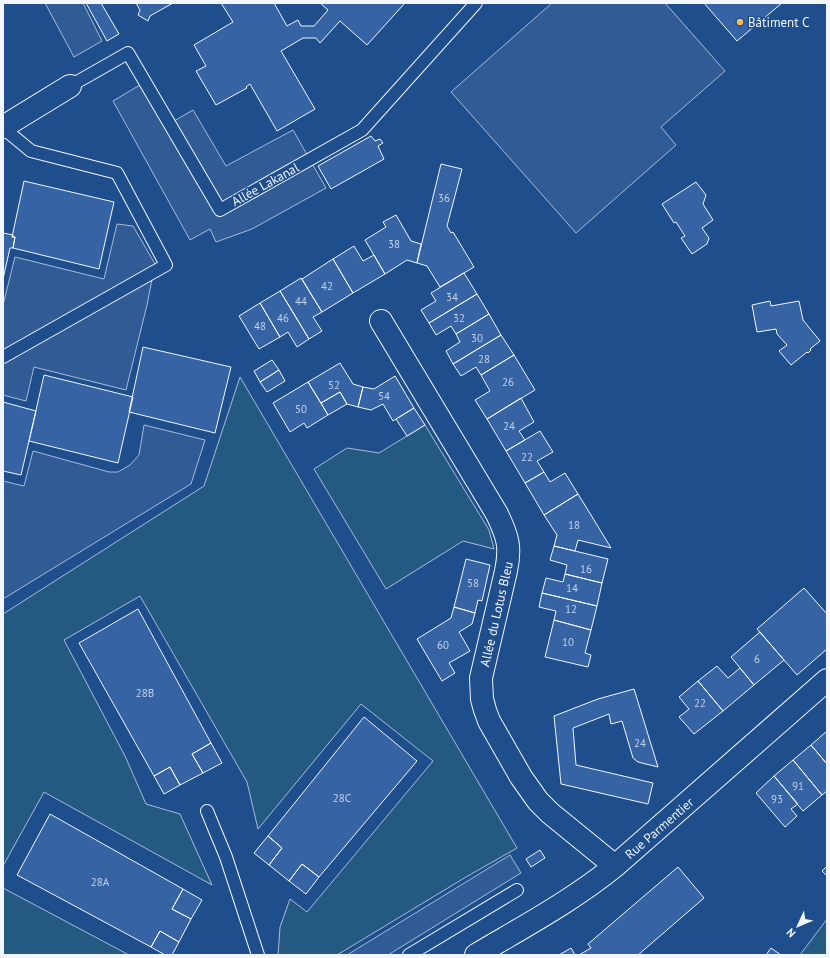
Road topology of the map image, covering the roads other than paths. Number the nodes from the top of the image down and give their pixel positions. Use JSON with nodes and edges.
{"nodes":[{"id":1,"x":476,"y":3,"type":"edge"},
{"id":2,"x":70,"y":86,"type":"joint"},
{"id":3,"x":3,"y":127,"type":"edge"},
{"id":4,"x":381,"y":321,"type":"dead end"},
{"id":5,"x":3,"y":357,"type":"edge"},
{"id":6,"x":827,"y":680,"type":"edge"},
{"id":7,"x":207,"y":811,"type":"dead end"},
{"id":8,"x":615,"y":866,"type":"junction"},
{"id":9,"x":517,"y":890,"type":"dead end"},
{"id":10,"x":258,"y":955,"type":"edge"},
{"id":11,"x":409,"y":955,"type":"edge"},
{"id":12,"x":476,"y":955,"type":"edge"}],
"edges":[{"from":1,"to":2,"type":"lane","name":"Allée Lakanal"},
{"from":2,"to":3,"type":"street","name":"Allée Lakanal"},
{"from":3,"to":5,"type":"lane","name":"Allée Lakanal"},
{"from":4,"to":8,"type":"street","name":"Allée du Lotus Bleu"},
{"from":6,"to":8,"type":"street","name":"Rue Parmentier"},
{"from":7,"to":10,"type":"lane"},
{"from":8,"to":12,"type":"street","name":"Rue Parmentier"},
{"from":9,"to":11,"type":"lane"}]}
